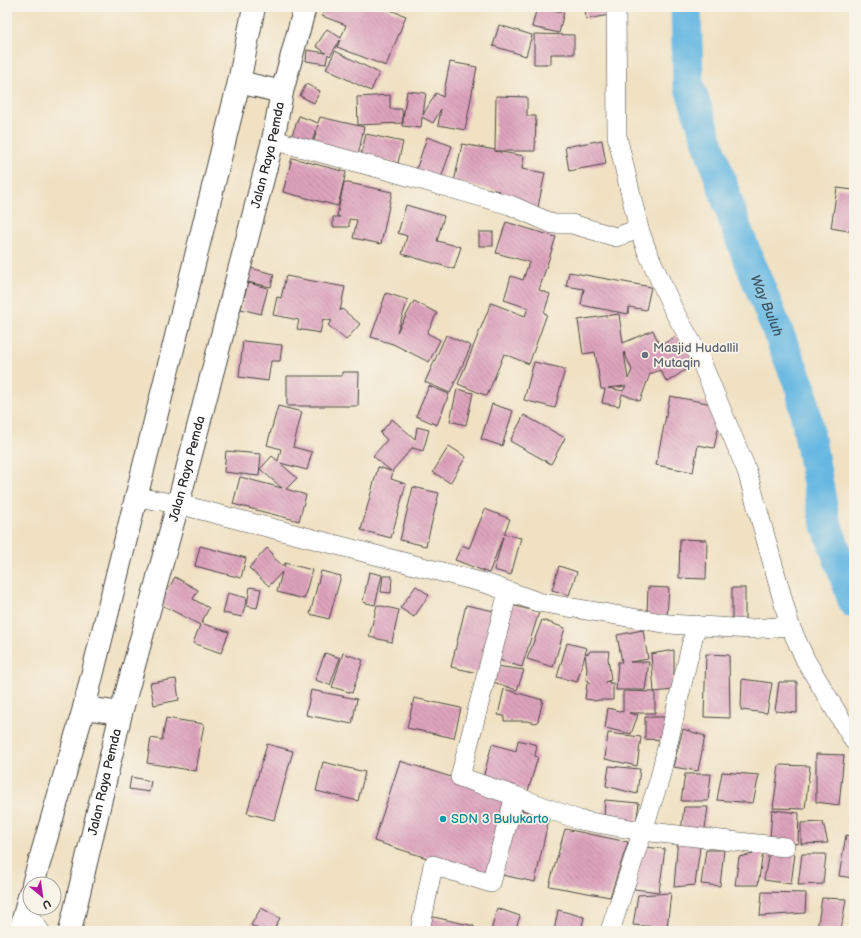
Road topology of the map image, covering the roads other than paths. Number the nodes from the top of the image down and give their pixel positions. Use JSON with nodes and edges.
{"nodes":[{"id":1,"x":254,"y":7,"type":"edge"},
{"id":2,"x":305,"y":7,"type":"edge"},
{"id":3,"x":616,"y":7,"type":"edge"},
{"id":4,"x":239,"y":82,"type":"junction"},
{"id":5,"x":282,"y":92,"type":"junction"},
{"id":6,"x":273,"y":140,"type":"junction"},
{"id":7,"x":639,"y":230,"type":"junction"},
{"id":8,"x":136,"y":497,"type":"junction"},
{"id":9,"x":178,"y":504,"type":"junction"},
{"id":10,"x":508,"y":592,"type":"junction"},
{"id":11,"x":696,"y":625,"type":"junction"},
{"id":12,"x":790,"y":626,"type":"junction"},
{"id":13,"x":84,"y":708,"type":"junction"},
{"id":14,"x":121,"y":713,"type":"junction"},
{"id":15,"x":854,"y":741,"type":"edge"},
{"id":16,"x":515,"y":796,"type":"junction"},
{"id":17,"x":642,"y":831,"type":"junction"},
{"id":18,"x":785,"y":847,"type":"dead end"},
{"id":19,"x":35,"y":876,"type":"edge"},
{"id":20,"x":28,"y":916,"type":"edge"},
{"id":21,"x":40,"y":931,"type":"edge"},
{"id":22,"x":70,"y":931,"type":"edge"},
{"id":23,"x":420,"y":931,"type":"edge"},
{"id":24,"x":610,"y":931,"type":"edge"}],
"edges":[{"from":1,"to":4,"type":"street"},
{"from":2,"to":5,"type":"street","name":"Jalan Raya Pemda"},
{"from":3,"to":7,"type":"street"},
{"from":4,"to":5,"type":"street"},
{"from":4,"to":8,"type":"street"},
{"from":5,"to":6,"type":"street","name":"Jalan Raya Pemda"},
{"from":6,"to":7,"type":"street"},
{"from":6,"to":9,"type":"street","name":"Jalan Raya Pemda"},
{"from":7,"to":12,"type":"street"},
{"from":8,"to":9,"type":"street"},
{"from":8,"to":13,"type":"street"},
{"from":9,"to":10,"type":"street"},
{"from":9,"to":14,"type":"street","name":"Jalan Raya Pemda"},
{"from":10,"to":11,"type":"street"},
{"from":10,"to":16,"type":"street"},
{"from":11,"to":12,"type":"street"},
{"from":11,"to":17,"type":"street"},
{"from":12,"to":15,"type":"street"},
{"from":13,"to":14,"type":"street"},
{"from":13,"to":19,"type":"street"},
{"from":14,"to":22,"type":"street","name":"Jalan Raya Pemda"},
{"from":16,"to":17,"type":"street"},
{"from":16,"to":23,"type":"street"},
{"from":17,"to":18,"type":"street"},
{"from":17,"to":24,"type":"street"},
{"from":20,"to":21,"type":"street"}]}
